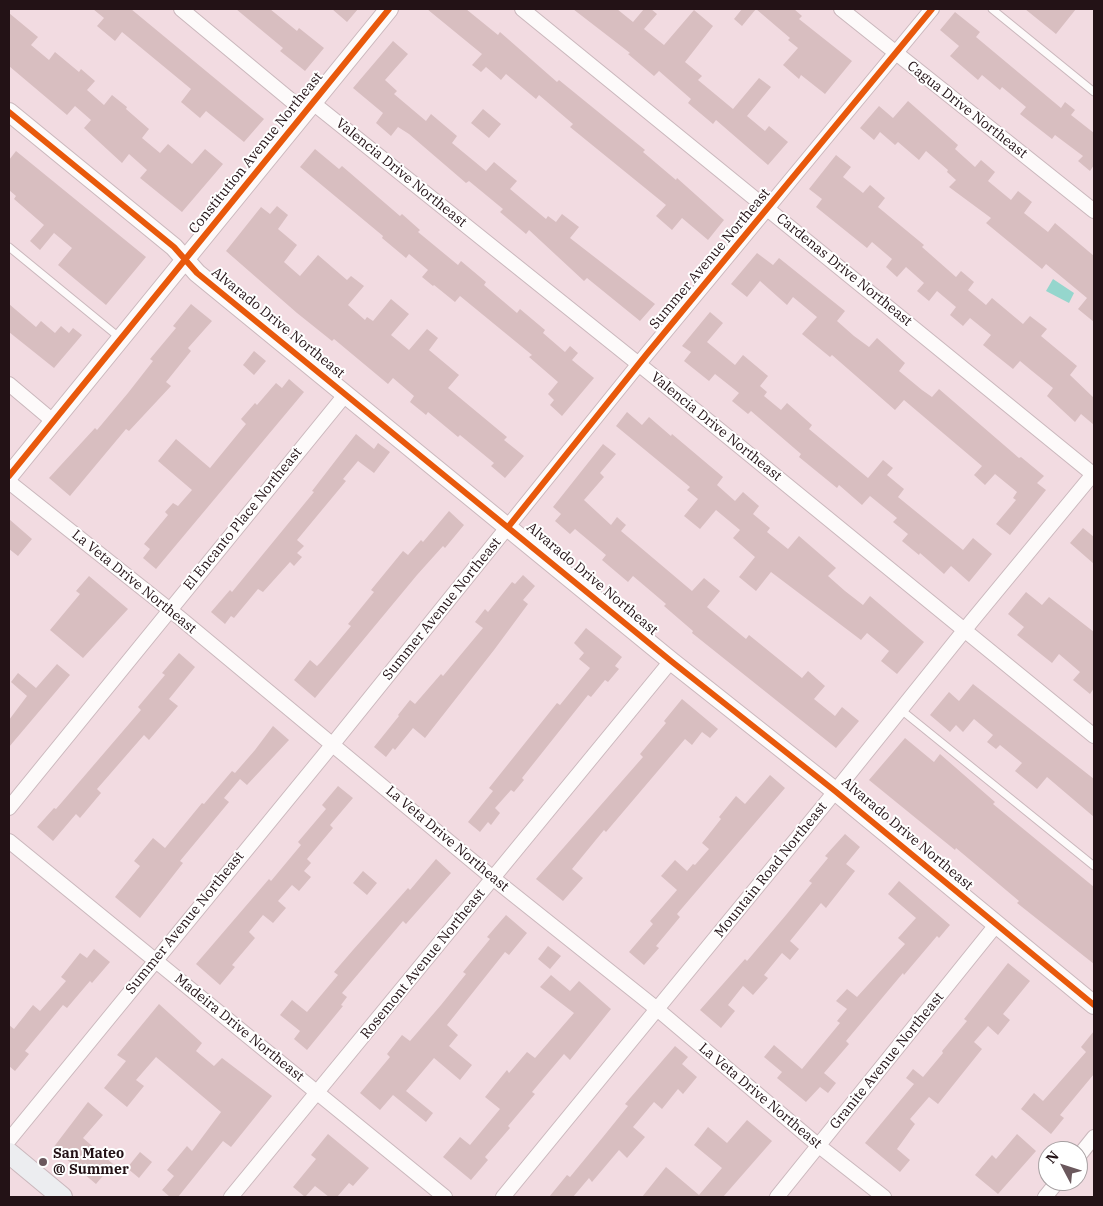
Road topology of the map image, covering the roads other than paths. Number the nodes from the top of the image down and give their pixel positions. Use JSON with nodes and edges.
{"nodes":[{"id":1,"x":181,"y":9,"type":"edge"},
{"id":2,"x":389,"y":9,"type":"edge"},
{"id":3,"x":522,"y":9,"type":"edge"},
{"id":4,"x":841,"y":9,"type":"edge"},
{"id":5,"x":932,"y":9,"type":"edge"},
{"id":6,"x":992,"y":9,"type":"edge"},
{"id":7,"x":895,"y":53,"type":"junction"},
{"id":8,"x":1094,"y":92,"type":"edge"},
{"id":9,"x":309,"y":107,"type":"junction"},
{"id":10,"x":9,"y":112,"type":"edge"},
{"id":11,"x":768,"y":208,"type":"junction"},
{"id":12,"x":1094,"y":211,"type":"edge"},
{"id":13,"x":9,"y":247,"type":"edge"},
{"id":14,"x":186,"y":258,"type":"junction"},
{"id":15,"x":120,"y":338,"type":"junction"},
{"id":16,"x":639,"y":364,"type":"junction"},
{"id":17,"x":9,"y":384,"type":"edge"},
{"id":18,"x":345,"y":395,"type":"junction"},
{"id":19,"x":54,"y":421,"type":"junction"},
{"id":20,"x":1094,"y":474,"type":"edge"},
{"id":21,"x":9,"y":476,"type":"edge"},
{"id":22,"x":9,"y":482,"type":"edge"},
{"id":23,"x":509,"y":526,"type":"junction"},
{"id":24,"x":169,"y":609,"type":"junction"},
{"id":25,"x":964,"y":629,"type":"junction"},
{"id":26,"x":671,"y":661,"type":"junction"},
{"id":27,"x":900,"y":709,"type":"junction"},
{"id":28,"x":1094,"y":736,"type":"edge"},
{"id":29,"x":332,"y":744,"type":"junction"},
{"id":30,"x":835,"y":791,"type":"junction"},
{"id":31,"x":9,"y":808,"type":"edge"},
{"id":32,"x":9,"y":841,"type":"edge"},
{"id":33,"x":1094,"y":866,"type":"edge"},
{"id":34,"x":494,"y":879,"type":"junction"},
{"id":35,"x":996,"y":925,"type":"junction"},
{"id":36,"x":154,"y":960,"type":"junction"},
{"id":37,"x":1094,"y":1005,"type":"edge"},
{"id":38,"x":657,"y":1009,"type":"junction"},
{"id":39,"x":318,"y":1093,"type":"junction"},
{"id":40,"x":9,"y":1140,"type":"edge"},
{"id":41,"x":819,"y":1146,"type":"junction"},
{"id":42,"x":9,"y":1153,"type":"edge"},
{"id":43,"x":62,"y":1197,"type":"edge"},
{"id":44,"x":231,"y":1197,"type":"edge"},
{"id":45,"x":445,"y":1197,"type":"edge"},
{"id":46,"x":503,"y":1197,"type":"edge"},
{"id":47,"x":777,"y":1197,"type":"edge"},
{"id":48,"x":884,"y":1197,"type":"edge"}],
"edges":[{"from":1,"to":9,"type":"street","name":"Valencia Drive Northeast"},
{"from":2,"to":9,"type":"street","name":"Constitution Avenue Northeast"},
{"from":3,"to":11,"type":"street","name":"Cardenas Drive Northeast"},
{"from":4,"to":7,"type":"street","name":"Cagua Drive Northeast"},
{"from":5,"to":7,"type":"street","name":"Summer Avenue Northeast"},
{"from":6,"to":8,"type":"lane"},
{"from":7,"to":11,"type":"street","name":"Summer Avenue Northeast"},
{"from":7,"to":12,"type":"street","name":"Cagua Drive Northeast"},
{"from":9,"to":14,"type":"street","name":"Constitution Avenue Northeast"},
{"from":9,"to":16,"type":"street","name":"Valencia Drive Northeast"},
{"from":10,"to":14,"type":"street","name":"Alvarado Drive Northeast"},
{"from":11,"to":16,"type":"street","name":"Summer Avenue Northeast"},
{"from":11,"to":20,"type":"street","name":"Cardenas Drive Northeast"},
{"from":13,"to":15,"type":"lane"},
{"from":14,"to":15,"type":"street","name":"Constitution Avenue Northeast"},
{"from":14,"to":18,"type":"street","name":"Alvarado Drive Northeast"},
{"from":15,"to":19,"type":"street","name":"Constitution Avenue Northeast"},
{"from":16,"to":23,"type":"street","name":"Summer Avenue Northeast"},
{"from":16,"to":25,"type":"street","name":"Valencia Drive Northeast"},
{"from":17,"to":19,"type":"street"},
{"from":18,"to":23,"type":"street","name":"Alvarado Drive Northeast"},
{"from":18,"to":24,"type":"street","name":"El Encanto Place Northeast"},
{"from":19,"to":21,"type":"street","name":"Constitution Avenue Northeast"},
{"from":20,"to":25,"type":"street","name":"Mountain Road Northeast"},
{"from":22,"to":24,"type":"street","name":"La Veta Drive Northeast"},
{"from":23,"to":26,"type":"street","name":"Alvarado Drive Northeast"},
{"from":23,"to":29,"type":"street","name":"Summer Avenue Northeast"},
{"from":24,"to":29,"type":"street","name":"La Veta Drive Northeast"},
{"from":24,"to":31,"type":"street","name":"El Encanto Place Northeast"},
{"from":25,"to":27,"type":"street","name":"Mountain Road Northeast"},
{"from":25,"to":28,"type":"street","name":"Valencia Drive Northeast"},
{"from":26,"to":30,"type":"street","name":"Alvarado Drive Northeast"},
{"from":26,"to":34,"type":"street","name":"Rosemont Avenue Northeast"},
{"from":27,"to":30,"type":"street","name":"Mountain Road Northeast"},
{"from":27,"to":33,"type":"lane"},
{"from":29,"to":34,"type":"street","name":"La Veta Drive Northeast"},
{"from":29,"to":36,"type":"street","name":"Summer Avenue Northeast"},
{"from":30,"to":35,"type":"street","name":"Alvarado Drive Northeast"},
{"from":30,"to":38,"type":"street","name":"Mountain Road Northeast"},
{"from":32,"to":36,"type":"street","name":"Madeira Drive Northeast"},
{"from":34,"to":38,"type":"street","name":"La Veta Drive Northeast"},
{"from":34,"to":39,"type":"street","name":"Rosemont Avenue Northeast"},
{"from":35,"to":37,"type":"street","name":"Alvarado Drive Northeast"},
{"from":35,"to":41,"type":"street","name":"Granite Avenue Northeast"},
{"from":36,"to":39,"type":"street","name":"Madeira Drive Northeast"},
{"from":36,"to":40,"type":"street","name":"Summer Avenue Northeast"},
{"from":38,"to":41,"type":"street","name":"La Veta Drive Northeast"},
{"from":38,"to":46,"type":"street","name":"Mountain Road Northeast"},
{"from":39,"to":44,"type":"street","name":"Rosemont Avenue Northeast"},
{"from":39,"to":45,"type":"street","name":"Madeira Drive Northeast"},
{"from":41,"to":47,"type":"street","name":"Granite Avenue Northeast"},
{"from":41,"to":48,"type":"street","name":"La Veta Drive Northeast"},
{"from":42,"to":43,"type":"main road"}]}
